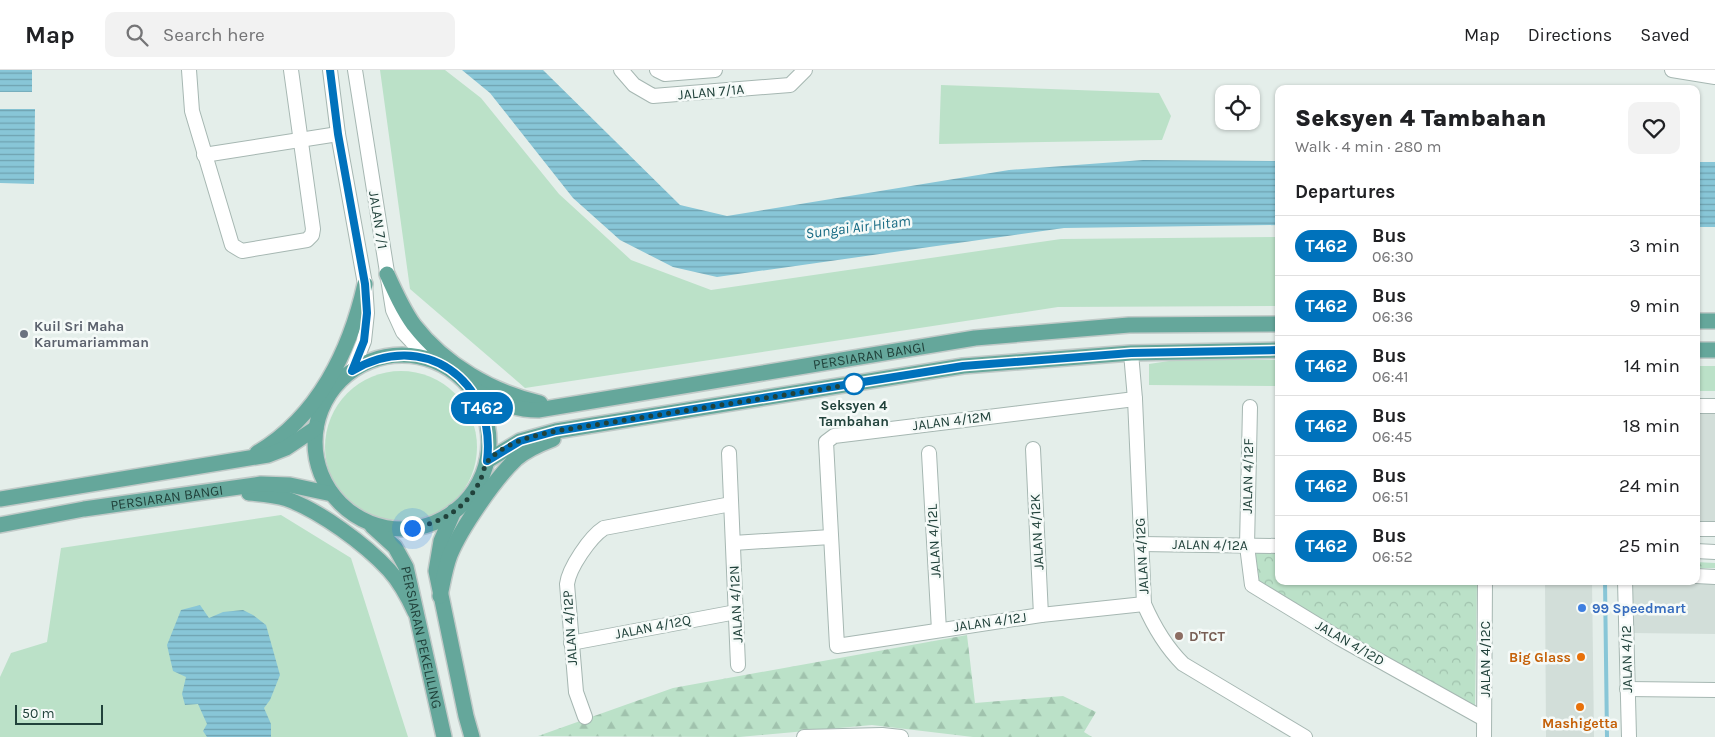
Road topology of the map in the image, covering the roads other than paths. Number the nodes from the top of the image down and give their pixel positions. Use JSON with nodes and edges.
{"nodes":[{"id":1,"x":189,"y":70,"type":"edge"},
{"id":2,"x":291,"y":70,"type":"edge"},
{"id":3,"x":330,"y":70,"type":"edge"},
{"id":4,"x":354,"y":70,"type":"edge"},
{"id":5,"x":621,"y":70,"type":"edge"},
{"id":6,"x":657,"y":70,"type":"edge"},
{"id":7,"x":715,"y":70,"type":"edge"},
{"id":8,"x":805,"y":70,"type":"edge"},
{"id":9,"x":1672,"y":70,"type":"edge"},
{"id":10,"x":1715,"y":77,"type":"edge"},
{"id":11,"x":338,"y":134,"type":"junction"},
{"id":12,"x":301,"y":139,"type":"junction"},
{"id":13,"x":204,"y":155,"type":"junction"},
{"id":14,"x":387,"y":274,"type":"junction"},
{"id":15,"x":365,"y":284,"type":"junction"},
{"id":16,"x":1700,"y":321,"type":"edge"},
{"id":17,"x":1715,"y":321,"type":"edge"},
{"id":18,"x":1275,"y":324,"type":"edge"},
{"id":19,"x":1275,"y":350,"type":"edge"},
{"id":20,"x":1700,"y":350,"type":"edge"},
{"id":21,"x":1715,"y":350,"type":"edge"},
{"id":22,"x":1131,"y":353,"type":"junction"},
{"id":23,"x":428,"y":360,"type":"junction"},
{"id":24,"x":352,"y":371,"type":"junction"},
{"id":25,"x":468,"y":385,"type":"junction"},
{"id":26,"x":1135,"y":399,"type":"junction"},
{"id":27,"x":565,"y":406,"type":"junction"},
{"id":28,"x":1700,"y":406,"type":"edge"},
{"id":29,"x":1715,"y":406,"type":"edge"},
{"id":30,"x":1250,"y":407,"type":"dead end"},
{"id":31,"x":595,"y":426,"type":"junction"},
{"id":32,"x":316,"y":428,"type":"junction"},
{"id":33,"x":1033,"y":449,"type":"dead end"},
{"id":34,"x":929,"y":453,"type":"dead end"},
{"id":35,"x":729,"y":454,"type":"dead end"},
{"id":36,"x":249,"y":458,"type":"junction"},
{"id":37,"x":487,"y":461,"type":"junction"},
{"id":38,"x":223,"y":490,"type":"junction"},
{"id":39,"x":332,"y":494,"type":"junction"},
{"id":40,"x":0,"y":499,"type":"edge"},
{"id":41,"x":731,"y":504,"type":"junction"},
{"id":42,"x":454,"y":512,"type":"junction"},
{"id":43,"x":368,"y":522,"type":"junction"},
{"id":44,"x":0,"y":524,"type":"edge"},
{"id":45,"x":1700,"y":529,"type":"edge"},
{"id":46,"x":1715,"y":529,"type":"edge"},
{"id":47,"x":831,"y":537,"type":"junction"},
{"id":48,"x":733,"y":543,"type":"junction"},
{"id":49,"x":1141,"y":544,"type":"junction"},
{"id":50,"x":1247,"y":546,"type":"junction"},
{"id":51,"x":1275,"y":546,"type":"edge"},
{"id":52,"x":1700,"y":551,"type":"edge"},
{"id":53,"x":1715,"y":552,"type":"edge"},
{"id":54,"x":1700,"y":576,"type":"edge"},
{"id":55,"x":1715,"y":577,"type":"edge"},
{"id":56,"x":1485,"y":585,"type":"edge"},
{"id":57,"x":1625,"y":585,"type":"edge"},
{"id":58,"x":440,"y":596,"type":"junction"},
{"id":59,"x":1144,"y":604,"type":"junction"},
{"id":60,"x":416,"y":612,"type":"junction"},
{"id":61,"x":736,"y":612,"type":"junction"},
{"id":62,"x":1041,"y":615,"type":"junction"},
{"id":63,"x":939,"y":630,"type":"junction"},
{"id":64,"x":571,"y":643,"type":"junction"},
{"id":65,"x":837,"y":646,"type":"joint"},
{"id":66,"x":738,"y":665,"type":"dead end"},
{"id":67,"x":1627,"y":689,"type":"junction"},
{"id":68,"x":1715,"y":690,"type":"edge"},
{"id":69,"x":585,"y":717,"type":"dead end"},
{"id":70,"x":1484,"y":719,"type":"junction"},
{"id":71,"x":444,"y":737,"type":"edge"},
{"id":72,"x":472,"y":737,"type":"edge"},
{"id":73,"x":809,"y":737,"type":"edge"},
{"id":74,"x":901,"y":737,"type":"edge"},
{"id":75,"x":1305,"y":737,"type":"edge"},
{"id":76,"x":1484,"y":737,"type":"edge"},
{"id":77,"x":1629,"y":737,"type":"edge"}],
"edges":[{"from":1,"to":13,"type":"street"},
{"from":2,"to":12,"type":"street"},
{"from":3,"to":11,"type":"street","name":"JALAN 7/1"},
{"from":4,"to":14,"type":"street","name":"JALAN 7/1"},
{"from":5,"to":8,"type":"street","name":"JALAN 7/1A"},
{"from":6,"to":7,"type":"street"},
{"from":9,"to":10,"type":"street"},
{"from":11,"to":12,"type":"street"},
{"from":11,"to":15,"type":"street","name":"JALAN 7/1"},
{"from":12,"to":13,"type":"street"},
{"from":12,"to":13,"type":"street"},
{"from":14,"to":23,"type":"street","name":"JALAN 7/1"},
{"from":14,"to":27,"type":"main road"},
{"from":15,"to":24,"type":"street","name":"JALAN 7/1"},
{"from":15,"to":36,"type":"main road"},
{"from":16,"to":17,"type":"main road"},
{"from":18,"to":27,"type":"main road","name":"PERSIARAN BANGI"},
{"from":19,"to":22,"type":"main road","name":"PERSIARAN BANGI"},
{"from":20,"to":21,"type":"main road"},
{"from":22,"to":26,"type":"street","name":"JALAN 4/12G"},
{"from":22,"to":31,"type":"main road","name":"PERSIARAN BANGI"},
{"from":23,"to":24,"type":"main road"},
{"from":23,"to":25,"type":"main road"},
{"from":24,"to":32,"type":"main road"},
{"from":25,"to":27,"type":"main road","name":"PERSIARAN BANGI"},
{"from":25,"to":37,"type":"main road"},
{"from":26,"to":47,"type":"street","name":"JALAN 4/12M"},
{"from":26,"to":49,"type":"street","name":"JALAN 4/12G"},
{"from":28,"to":29,"type":"street"},
{"from":30,"to":50,"type":"street","name":"JALAN 4/12F"},
{"from":31,"to":37,"type":"main road","name":"PERSIARAN BANGI"},
{"from":31,"to":58,"type":"main road"},
{"from":32,"to":36,"type":"main road","name":"PERSIARAN BANGI"},
{"from":32,"to":39,"type":"main road"},
{"from":33,"to":62,"type":"street","name":"JALAN 4/12K"},
{"from":34,"to":63,"type":"street","name":"JALAN 4/12L"},
{"from":35,"to":41,"type":"street","name":"JALAN 4/12N"},
{"from":36,"to":40,"type":"main road","name":"PERSIARAN BANGI"},
{"from":37,"to":42,"type":"main road"},
{"from":38,"to":39,"type":"main road","name":"PERSIARAN BANGI"},
{"from":38,"to":44,"type":"main road","name":"PERSIARAN BANGI"},
{"from":38,"to":60,"type":"main road"},
{"from":39,"to":43,"type":"main road"},
{"from":41,"to":48,"type":"street","name":"JALAN 4/12N"},
{"from":41,"to":64,"type":"street","name":"JALAN 4/12P"},
{"from":42,"to":43,"type":"main road"},
{"from":42,"to":58,"type":"main road","name":"PERSIARAN PEKELILING"},
{"from":43,"to":60,"type":"main road","name":"PERSIARAN PEKELILING"},
{"from":45,"to":46,"type":"street"},
{"from":47,"to":48,"type":"street"},
{"from":47,"to":65,"type":"street","name":"JALAN 4/12M"},
{"from":48,"to":61,"type":"street","name":"JALAN 4/12N"},
{"from":49,"to":50,"type":"street","name":"JALAN 4/12A"},
{"from":49,"to":59,"type":"street","name":"JALAN 4/12G"},
{"from":50,"to":51,"type":"street","name":"JALAN 4/12A"},
{"from":50,"to":70,"type":"street","name":"JALAN 4/12D"},
{"from":52,"to":53,"type":"street"},
{"from":54,"to":55,"type":"street"},
{"from":56,"to":70,"type":"street","name":"JALAN 4/12C"},
{"from":57,"to":67,"type":"street","name":"JALAN 4/12"},
{"from":58,"to":72,"type":"main road","name":"PERSIARAN PEKELILING"},
{"from":59,"to":62,"type":"street","name":"JALAN 4/12J"},
{"from":59,"to":75,"type":"street","name":"JALAN 4/12G"},
{"from":60,"to":71,"type":"main road","name":"PERSIARAN PEKELILING"},
{"from":61,"to":64,"type":"street","name":"JALAN 4/12Q"},
{"from":61,"to":66,"type":"street","name":"JALAN 4/12N"},
{"from":62,"to":63,"type":"street","name":"JALAN 4/12J"},
{"from":63,"to":65,"type":"street","name":"JALAN 4/12J"},
{"from":64,"to":69,"type":"street","name":"JALAN 4/12P"},
{"from":67,"to":68,"type":"street"},
{"from":67,"to":77,"type":"street","name":"JALAN 4/12"},
{"from":70,"to":76,"type":"street","name":"JALAN 4/12C"},
{"from":73,"to":74,"type":"street"}]}
